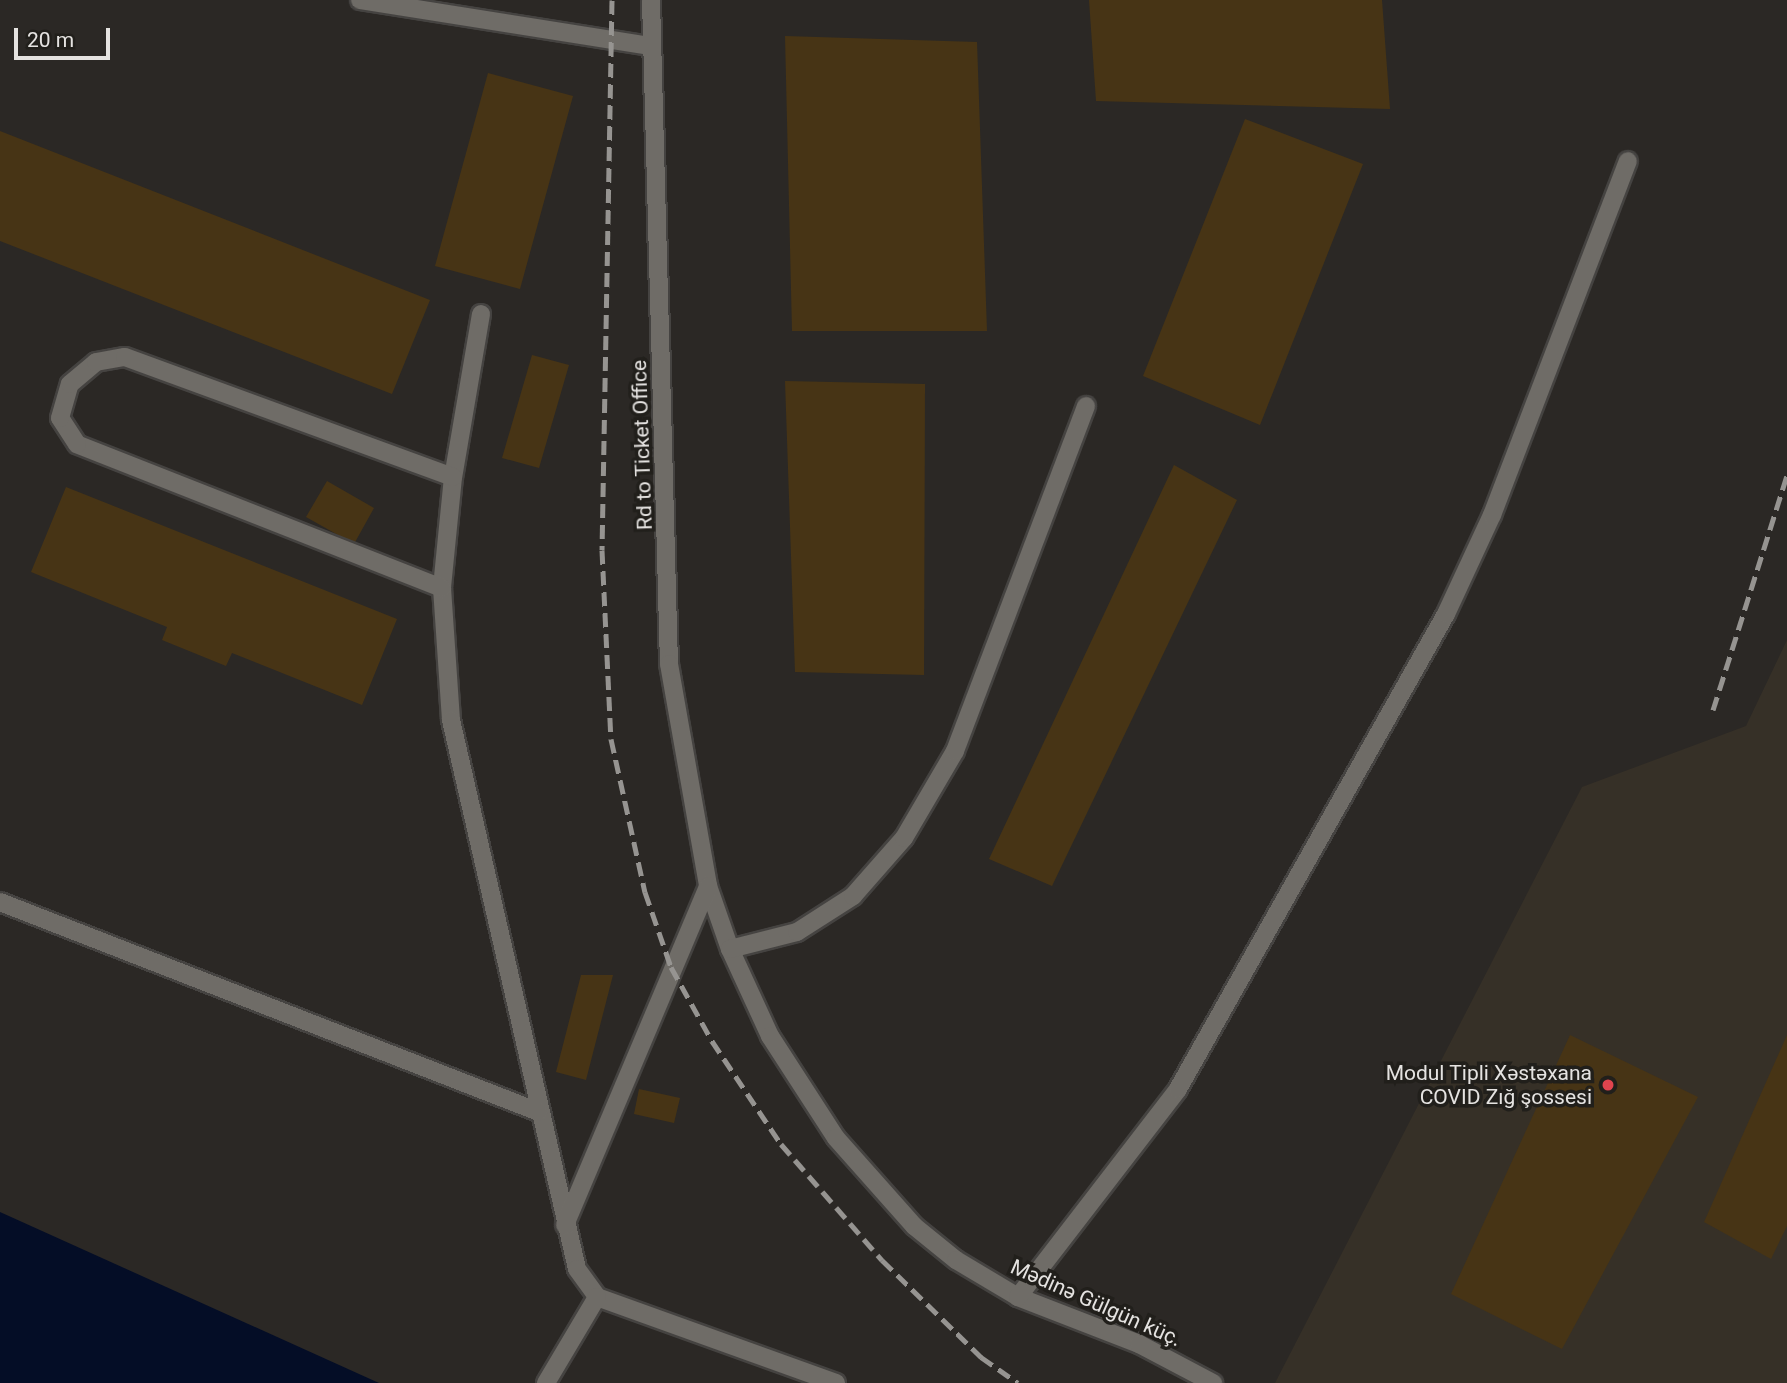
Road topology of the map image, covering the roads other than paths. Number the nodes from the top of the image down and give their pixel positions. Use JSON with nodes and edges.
{"nodes":[{"id":1,"x":360,"y":0,"type":"edge"},
{"id":2,"x":652,"y":0,"type":"edge"},
{"id":3,"x":651,"y":46,"type":"junction"},
{"id":4,"x":1628,"y":161,"type":"dead end"},
{"id":5,"x":481,"y":314,"type":"dead end"},
{"id":6,"x":1086,"y":406,"type":"dead end"},
{"id":7,"x":453,"y":477,"type":"junction"},
{"id":8,"x":442,"y":588,"type":"junction"},
{"id":9,"x":708,"y":886,"type":"junction"},
{"id":10,"x":0,"y":902,"type":"edge"},
{"id":11,"x":730,"y":949,"type":"junction"},
{"id":12,"x":539,"y":1112,"type":"junction"},
{"id":13,"x":565,"y":1225,"type":"junction"},
{"id":14,"x":597,"y":1297,"type":"junction"},
{"id":15,"x":1018,"y":1297,"type":"junction"},
{"id":16,"x":546,"y":1383,"type":"edge"},
{"id":17,"x":836,"y":1383,"type":"edge"},
{"id":18,"x":1213,"y":1383,"type":"edge"}],
"edges":[{"from":1,"to":3,"type":"street"},
{"from":2,"to":3,"type":"street","name":"Rd to Ticket Office"},
{"from":3,"to":9,"type":"street","name":"Rd to Ticket Office"},
{"from":4,"to":15,"type":"street"},
{"from":5,"to":7,"type":"street"},
{"from":6,"to":11,"type":"street"},
{"from":7,"to":8,"type":"street"},
{"from":7,"to":8,"type":"street"},
{"from":8,"to":12,"type":"street"},
{"from":9,"to":11,"type":"street","name":"Mədinə Gülgün küç."},
{"from":9,"to":13,"type":"street"},
{"from":10,"to":12,"type":"street"},
{"from":11,"to":15,"type":"street","name":"Mədinə Gülgün küç."},
{"from":12,"to":13,"type":"street"},
{"from":13,"to":14,"type":"street"},
{"from":14,"to":16,"type":"street"},
{"from":14,"to":17,"type":"street"},
{"from":15,"to":18,"type":"street","name":"Mədinə Gülgün küç."}]}
